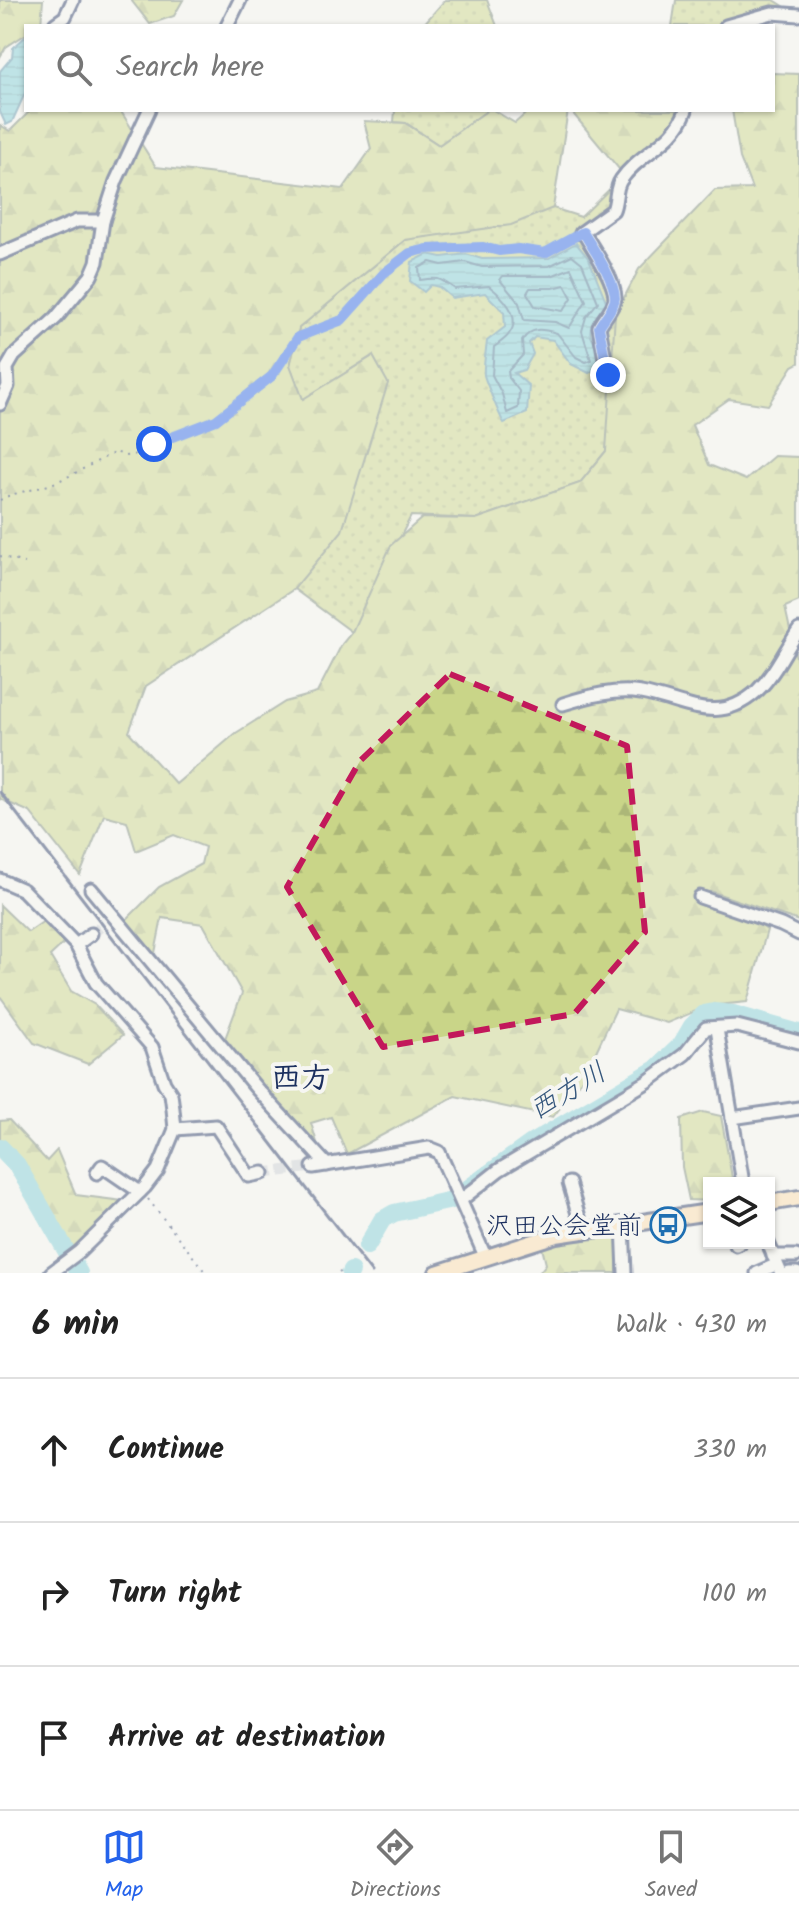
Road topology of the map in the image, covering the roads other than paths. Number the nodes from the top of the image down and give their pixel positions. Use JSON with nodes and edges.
{"nodes":[{"id":1,"x":73,"y":0,"type":"edge"},
{"id":2,"x":240,"y":0,"type":"edge"},
{"id":3,"x":764,"y":0,"type":"edge"},
{"id":4,"x":772,"y":13,"type":"junction"},
{"id":5,"x":799,"y":15,"type":"edge"},
{"id":6,"x":55,"y":24,"type":"dead end"},
{"id":7,"x":228,"y":24,"type":"edge"},
{"id":8,"x":733,"y":24,"type":"edge"},
{"id":9,"x":148,"y":112,"type":"edge"},
{"id":10,"x":685,"y":112,"type":"edge"},
{"id":11,"x":103,"y":221,"type":"junction"},
{"id":12,"x":0,"y":254,"type":"edge"},
{"id":13,"x":608,"y":375,"type":"dead end"},
{"id":14,"x":0,"y":404,"type":"edge"},
{"id":15,"x":799,"y":630,"type":"edge"},
{"id":16,"x":563,"y":704,"type":"dead end"},
{"id":17,"x":0,"y":880,"type":"edge"},
{"id":18,"x":91,"y":889,"type":"dead end"},
{"id":19,"x":700,"y":897,"type":"dead end"},
{"id":20,"x":91,"y":934,"type":"tunnel mouth"},
{"id":21,"x":799,"y":934,"type":"edge"},
{"id":22,"x":76,"y":945,"type":"junction"},
{"id":23,"x":717,"y":1029,"type":"junction"},
{"id":24,"x":799,"y":1042,"type":"edge"},
{"id":25,"x":799,"y":1108,"type":"edge"},
{"id":26,"x":732,"y":1118,"type":"junction"},
{"id":27,"x":175,"y":1129,"type":"junction"},
{"id":28,"x":327,"y":1165,"type":"junction"},
{"id":29,"x":313,"y":1167,"type":"tunnel mouth"},
{"id":30,"x":97,"y":1173,"type":"dead end"},
{"id":31,"x":263,"y":1173,"type":"tunnel mouth"},
{"id":32,"x":742,"y":1177,"type":"edge"},
{"id":33,"x":569,"y":1183,"type":"dead end"},
{"id":34,"x":141,"y":1192,"type":"junction"},
{"id":35,"x":799,"y":1198,"type":"edge"},
{"id":36,"x":461,"y":1200,"type":"junction"},
{"id":37,"x":775,"y":1202,"type":"edge"},
{"id":38,"x":703,"y":1213,"type":"edge"},
{"id":39,"x":623,"y":1224,"type":"junction"},
{"id":40,"x":583,"y":1231,"type":"junction"},
{"id":41,"x":485,"y":1256,"type":"junction"},
{"id":42,"x":796,"y":1256,"type":"dead end"},
{"id":43,"x":775,"y":1266,"type":"edge"},
{"id":44,"x":56,"y":1269,"type":"edge"},
{"id":45,"x":437,"y":1273,"type":"edge"},
{"id":46,"x":625,"y":1273,"type":"edge"},
{"id":47,"x":757,"y":1273,"type":"edge"},
{"id":48,"x":789,"y":1273,"type":"edge"},
{"id":49,"x":797,"y":1273,"type":"edge"}],
"edges":[{"from":1,"to":6,"type":"street"},
{"from":2,"to":7,"type":"street"},
{"from":3,"to":4,"type":"street"},
{"from":4,"to":5,"type":"street"},
{"from":4,"to":8,"type":"street"},
{"from":9,"to":11,"type":"street"},
{"from":10,"to":13,"type":"street"},
{"from":11,"to":12,"type":"street"},
{"from":11,"to":14,"type":"street"},
{"from":15,"to":16,"type":"street"},
{"from":17,"to":22,"type":"street"},
{"from":18,"to":28,"type":"street"},
{"from":19,"to":21,"type":"street"},
{"from":20,"to":22,"type":"street"},
{"from":22,"to":27,"type":"street"},
{"from":23,"to":24,"type":"street"},
{"from":23,"to":26,"type":"street"},
{"from":23,"to":36,"type":"street"},
{"from":25,"to":26,"type":"street"},
{"from":26,"to":32,"type":"street"},
{"from":27,"to":31,"type":"street"},
{"from":27,"to":34,"type":"street"},
{"from":28,"to":29,"type":"street"},
{"from":28,"to":36,"type":"street"},
{"from":30,"to":34,"type":"street"},
{"from":33,"to":40,"type":"street"},
{"from":34,"to":44,"type":"street"},
{"from":35,"to":37,"type":"main road"},
{"from":36,"to":41,"type":"street"},
{"from":38,"to":39,"type":"main road"},
{"from":39,"to":40,"type":"main road"},
{"from":39,"to":46,"type":"street"},
{"from":40,"to":41,"type":"main road"},
{"from":41,"to":45,"type":"main road"},
{"from":42,"to":43,"type":"street"},
{"from":43,"to":47,"type":"street"},
{"from":48,"to":49,"type":"street"}]}
